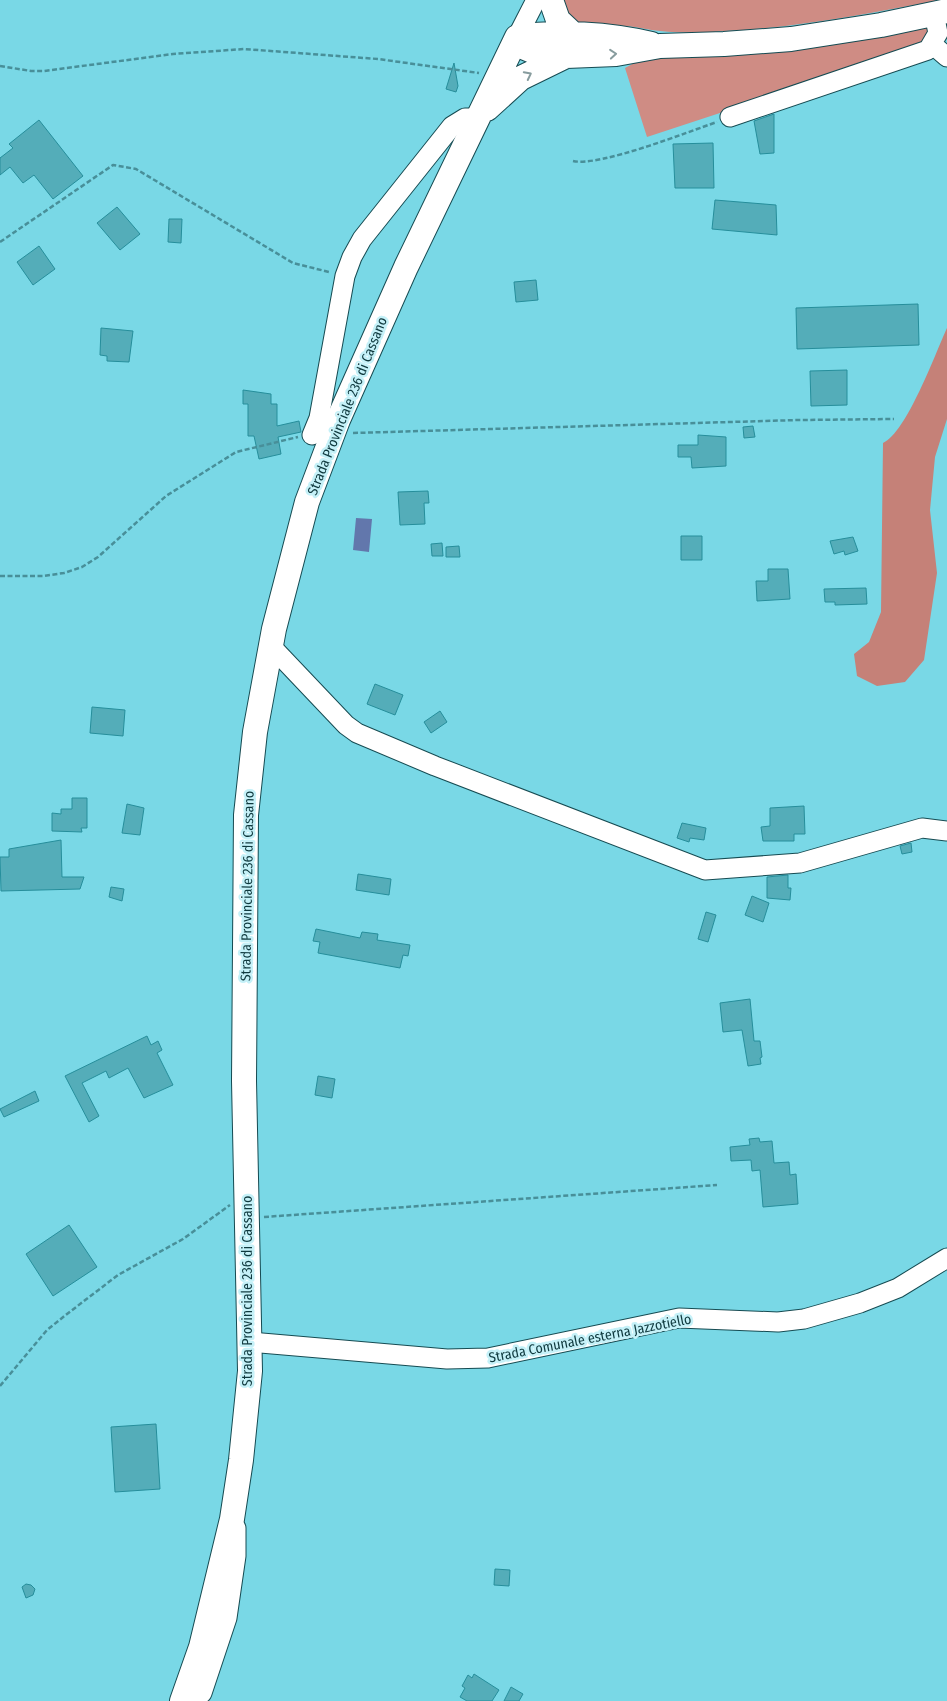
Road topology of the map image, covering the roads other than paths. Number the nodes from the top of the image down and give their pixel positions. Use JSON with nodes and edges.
{"nodes":[{"id":1,"x":536,"y":0,"type":"edge"},
{"id":2,"x":551,"y":0,"type":"edge"},
{"id":3,"x":941,"y":12,"type":"edge"},
{"id":4,"x":517,"y":37,"type":"junction"},
{"id":5,"x":570,"y":46,"type":"junction"},
{"id":6,"x":940,"y":51,"type":"edge"},
{"id":7,"x":730,"y":117,"type":"road end"},
{"id":8,"x":478,"y":118,"type":"junction"},
{"id":9,"x":312,"y":434,"type":"road end"},
{"id":10,"x":271,"y":646,"type":"junction"},
{"id":11,"x":947,"y":831,"type":"edge"},
{"id":12,"x":947,"y":1258,"type":"edge"},
{"id":13,"x":250,"y":1342,"type":"junction"},
{"id":14,"x":189,"y":1699,"type":"edge"}],
"edges":[{"from":1,"to":4,"type":"street","name":"Strada Provinciale 236 di Cassano"},
{"from":2,"to":5,"type":"main road"},
{"from":3,"to":5,"type":"main road"},
{"from":3,"to":6,"type":"street"},
{"from":4,"to":5,"type":"main road"},
{"from":4,"to":8,"type":"main road","name":"Strada Provinciale 236 di Cassano"},
{"from":8,"to":5,"type":"main road","one_way":true},
{"from":6,"to":7,"type":"street"},
{"from":8,"to":9,"type":"street"},
{"from":8,"to":10,"type":"main road","name":"Strada Provinciale 236 di Cassano"},
{"from":10,"to":11,"type":"street"},
{"from":10,"to":13,"type":"main road","name":"Strada Provinciale 236 di Cassano"},
{"from":12,"to":13,"type":"street","name":"Strada Comunale esterna Jazzotiello"},
{"from":13,"to":14,"type":"main road","name":"Strada Provinciale 236 di Cassano"}]}
